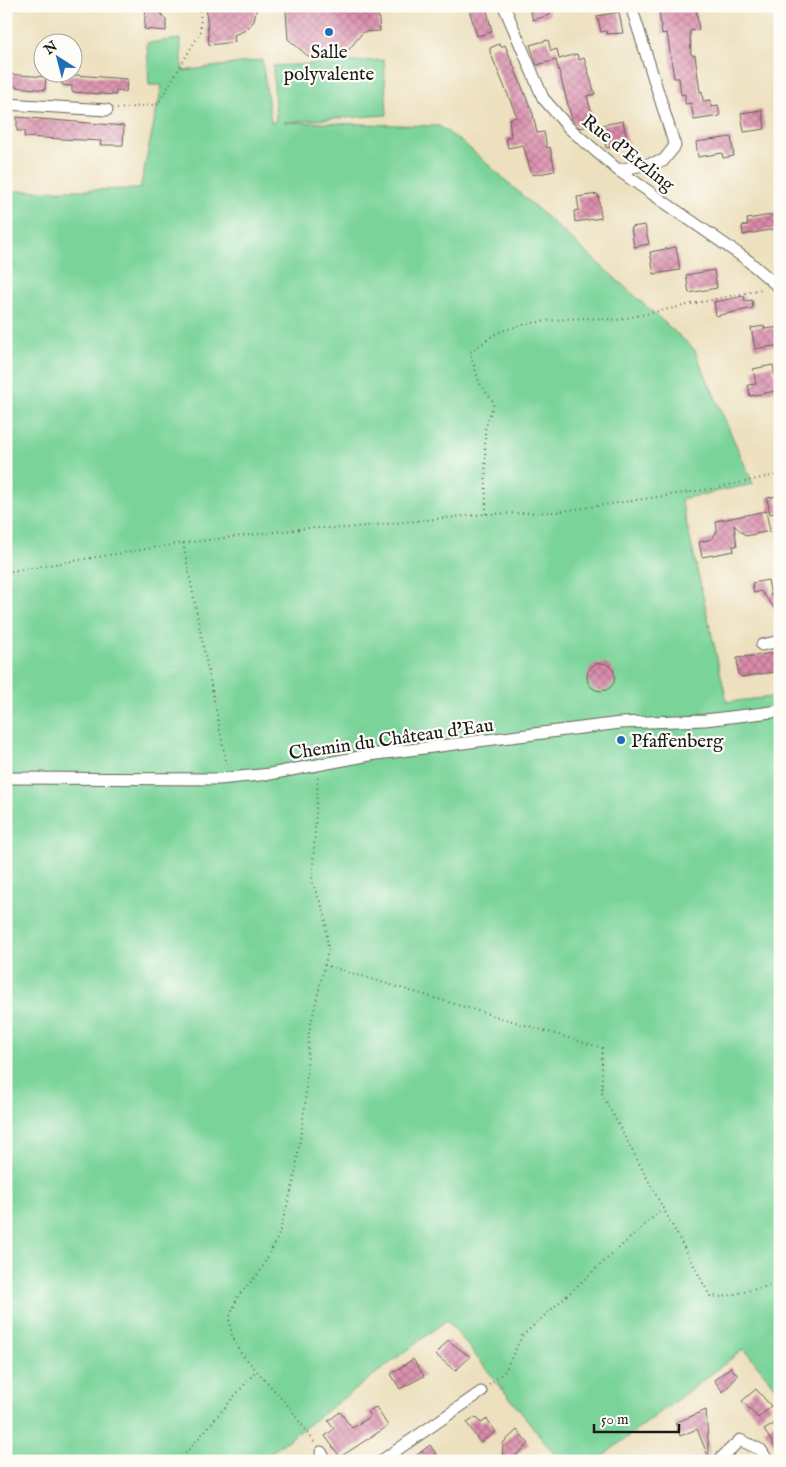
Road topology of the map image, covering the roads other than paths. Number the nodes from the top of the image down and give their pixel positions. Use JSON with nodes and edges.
{"nodes":[{"id":1,"x":504,"y":6,"type":"edge"},
{"id":2,"x":631,"y":6,"type":"edge"},
{"id":3,"x":6,"y":104,"type":"edge"},
{"id":4,"x":107,"y":110,"type":"road end"},
{"id":5,"x":618,"y":170,"type":"junction"},
{"id":6,"x":779,"y":287,"type":"edge"},
{"id":7,"x":780,"y":641,"type":"edge"},
{"id":8,"x":762,"y":645,"type":"dead end"},
{"id":9,"x":780,"y":711,"type":"edge"},
{"id":10,"x":6,"y":778,"type":"edge"},
{"id":11,"x":482,"y":1392,"type":"road end"},
{"id":12,"x":381,"y":1461,"type":"edge"},
{"id":13,"x":718,"y":1461,"type":"edge"},
{"id":14,"x":768,"y":1461,"type":"edge"}],
"edges":[{"from":1,"to":5,"type":"street","name":"Rue d'Etzling"},
{"from":2,"to":5,"type":"street"},
{"from":3,"to":4,"type":"street"},
{"from":5,"to":6,"type":"street","name":"Rue d'Etzling"},
{"from":7,"to":8,"type":"street"},
{"from":9,"to":10,"type":"street","name":"Chemin du Château d'Eau"},
{"from":11,"to":12,"type":"street"},
{"from":13,"to":14,"type":"street"}]}
